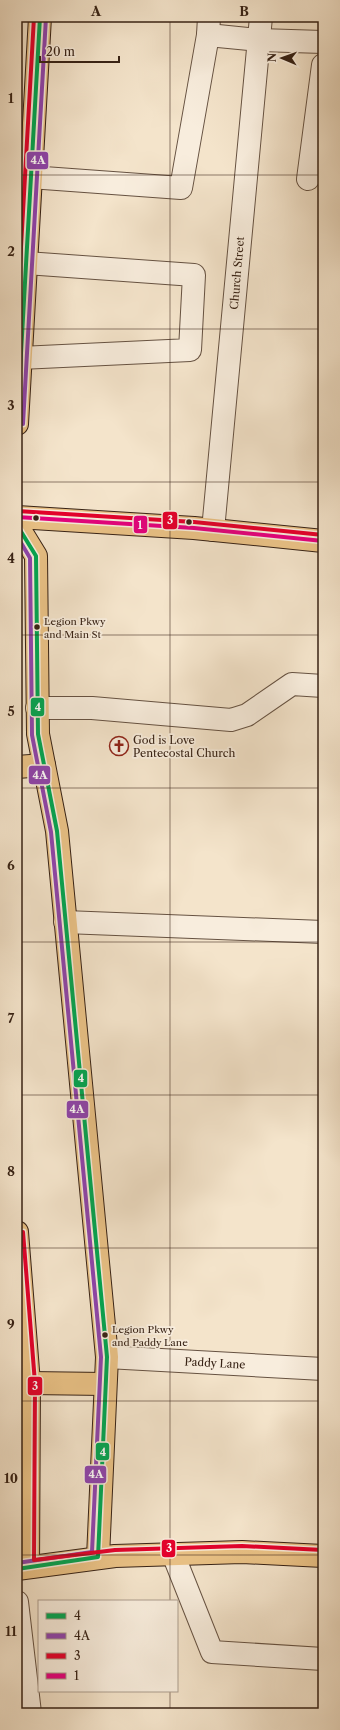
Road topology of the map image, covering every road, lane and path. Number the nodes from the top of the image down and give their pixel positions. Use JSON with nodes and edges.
{"nodes":[{"id":1,"x":40,"y":17,"type":"edge"},
{"id":2,"x":261,"y":17,"type":"edge"},
{"id":3,"x":208,"y":26,"type":"edge"},
{"id":4,"x":259,"y":40,"type":"junction"},
{"id":5,"x":323,"y":42,"type":"edge"},
{"id":6,"x":323,"y":65,"type":"edge"},
{"id":7,"x":30,"y":177,"type":"junction"},
{"id":8,"x":308,"y":179,"type":"dead end"},
{"id":9,"x":26,"y":263,"type":"junction"},
{"id":10,"x":20,"y":358,"type":"junction"},
{"id":11,"x":17,"y":424,"type":"edge"},
{"id":12,"x":17,"y":517,"type":"edge"},
{"id":13,"x":17,"y":525,"type":"edge"},
{"id":14,"x":213,"y":530,"type":"junction"},
{"id":15,"x":323,"y":541,"type":"edge"},
{"id":16,"x":323,"y":686,"type":"edge"},
{"id":17,"x":37,"y":708,"type":"junction"},
{"id":18,"x":44,"y":765,"type":"junction"},
{"id":19,"x":17,"y":767,"type":"edge"},
{"id":20,"x":65,"y":922,"type":"junction"},
{"id":21,"x":323,"y":932,"type":"edge"},
{"id":22,"x":17,"y":1232,"type":"edge"},
{"id":23,"x":107,"y":1357,"type":"junction"},
{"id":24,"x":323,"y":1369,"type":"edge"},
{"id":25,"x":29,"y":1383,"type":"junction"},
{"id":26,"x":105,"y":1384,"type":"junction"},
{"id":27,"x":173,"y":1554,"type":"junction"},
{"id":28,"x":323,"y":1556,"type":"edge"},
{"id":29,"x":98,"y":1557,"type":"junction"},
{"id":30,"x":22,"y":1568,"type":"edge"},
{"id":31,"x":17,"y":1602,"type":"edge"},
{"id":32,"x":19,"y":1633,"type":"edge"},
{"id":33,"x":323,"y":1659,"type":"edge"},
{"id":34,"x":30,"y":1713,"type":"edge"}],
"edges":[{"from":1,"to":7,"type":"main road"},
{"from":2,"to":4,"type":"street","name":"Church Street"},
{"from":3,"to":4,"type":"street"},
{"from":3,"to":7,"type":"street"},
{"from":4,"to":5,"type":"street"},
{"from":4,"to":14,"type":"street","name":"Church Street"},
{"from":6,"to":8,"type":"street"},
{"from":7,"to":9,"type":"main road"},
{"from":9,"to":10,"type":"main road"},
{"from":9,"to":10,"type":"street"},
{"from":10,"to":11,"type":"main road"},
{"from":12,"to":14,"type":"main road"},
{"from":13,"to":17,"type":"main road"},
{"from":14,"to":15,"type":"main road"},
{"from":16,"to":17,"type":"street"},
{"from":17,"to":18,"type":"main road"},
{"from":18,"to":19,"type":"main road"},
{"from":18,"to":20,"type":"main road"},
{"from":20,"to":21,"type":"street"},
{"from":20,"to":23,"type":"main road"},
{"from":22,"to":25,"type":"main road"},
{"from":23,"to":24,"type":"street","name":"Paddy Lane"},
{"from":23,"to":26,"type":"main road"},
{"from":25,"to":26,"type":"main road"},
{"from":25,"to":30,"type":"main road"},
{"from":26,"to":29,"type":"main road"},
{"from":27,"to":28,"type":"main road"},
{"from":27,"to":29,"type":"main road"},
{"from":27,"to":33,"type":"street"},
{"from":29,"to":30,"type":"main road"},
{"from":31,"to":32,"type":"street"},
{"from":32,"to":34,"type":"street"}]}
